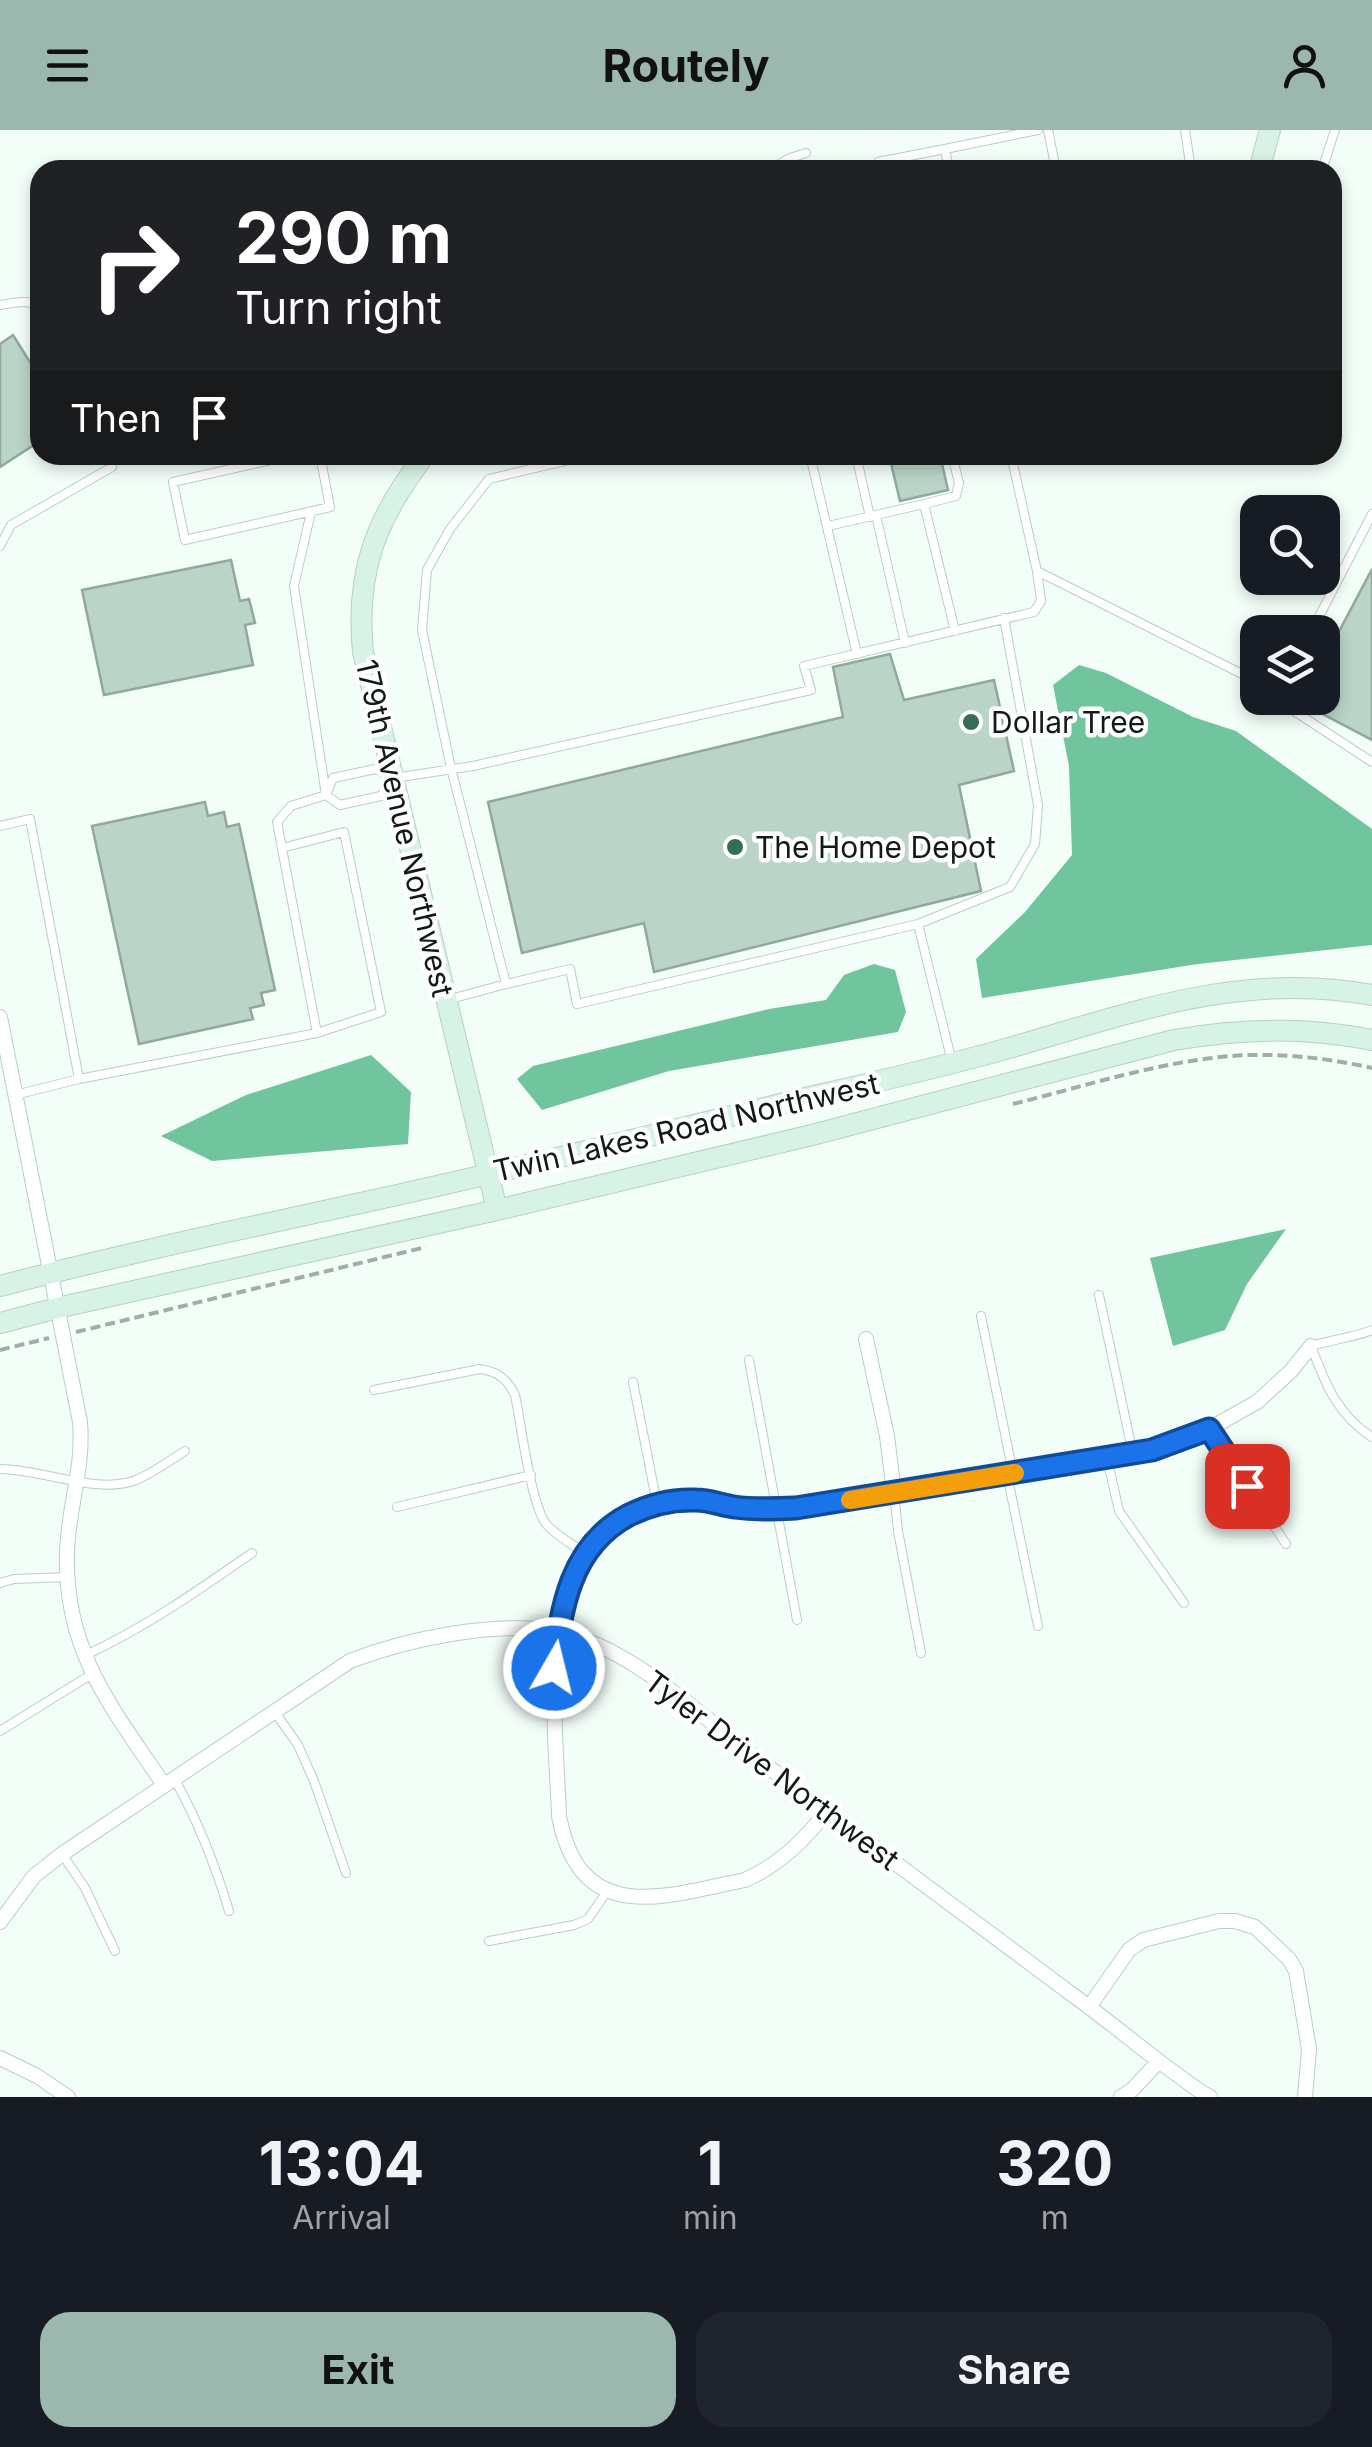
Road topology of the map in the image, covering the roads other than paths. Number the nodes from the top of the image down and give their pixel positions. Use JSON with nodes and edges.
{"nodes":[{"id":1,"x":1038,"y":130,"type":"edge"},
{"id":2,"x":1048,"y":130,"type":"edge"},
{"id":3,"x":1185,"y":130,"type":"edge"},
{"id":4,"x":1270,"y":130,"type":"edge"},
{"id":5,"x":1333,"y":131,"type":"edge"},
{"id":6,"x":945,"y":149,"type":"junction"},
{"id":7,"x":806,"y":153,"type":"dead end"},
{"id":8,"x":786,"y":160,"type":"edge"},
{"id":9,"x":888,"y":160,"type":"edge"},
{"id":10,"x":947,"y":160,"type":"edge"},
{"id":11,"x":1054,"y":160,"type":"edge"},
{"id":12,"x":1190,"y":160,"type":"edge"},
{"id":13,"x":1262,"y":160,"type":"edge"},
{"id":14,"x":1325,"y":160,"type":"edge"},
{"id":15,"x":30,"y":303,"type":"edge"},
{"id":16,"x":0,"y":305,"type":"edge"},
{"id":17,"x":112,"y":465,"type":"edge"},
{"id":18,"x":249,"y":465,"type":"edge"},
{"id":19,"x":322,"y":465,"type":"edge"},
{"id":20,"x":418,"y":465,"type":"edge"},
{"id":21,"x":546,"y":465,"type":"edge"},
{"id":22,"x":813,"y":465,"type":"edge"},
{"id":23,"x":859,"y":465,"type":"edge"},
{"id":24,"x":954,"y":465,"type":"edge"},
{"id":25,"x":1013,"y":465,"type":"edge"},
{"id":26,"x":924,"y":504,"type":"junction"},
{"id":27,"x":311,"y":512,"type":"junction"},
{"id":28,"x":1372,"y":514,"type":"edge"},
{"id":29,"x":873,"y":516,"type":"junction"},
{"id":30,"x":828,"y":526,"type":"junction"},
{"id":31,"x":0,"y":546,"type":"edge"},
{"id":32,"x":1037,"y":570,"type":"junction"},
{"id":33,"x":1320,"y":615,"type":"edge"},
{"id":34,"x":1004,"y":618,"type":"junction"},
{"id":35,"x":955,"y":631,"type":"junction"},
{"id":36,"x":906,"y":642,"type":"junction"},
{"id":37,"x":857,"y":654,"type":"junction"},
{"id":38,"x":1240,"y":673,"type":"edge"},
{"id":39,"x":1300,"y":715,"type":"edge"},
{"id":40,"x":1372,"y":762,"type":"edge"},
{"id":41,"x":451,"y":768,"type":"junction"},
{"id":42,"x":394,"y":778,"type":"junction"},
{"id":43,"x":326,"y":795,"type":"junction"},
{"id":44,"x":0,"y":826,"type":"edge"},
{"id":45,"x":282,"y":848,"type":"junction"},
{"id":46,"x":918,"y":924,"type":"junction"},
{"id":47,"x":506,"y":984,"type":"junction"},
{"id":48,"x":1372,"y":995,"type":"edge"},
{"id":49,"x":446,"y":1000,"type":"junction"},
{"id":50,"x":0,"y":1018,"type":"edge"},
{"id":51,"x":317,"y":1033,"type":"junction"},
{"id":52,"x":1372,"y":1040,"type":"edge"},
{"id":53,"x":952,"y":1062,"type":"junction"},
{"id":54,"x":79,"y":1079,"type":"junction"},
{"id":55,"x":15,"y":1095,"type":"junction"},
{"id":56,"x":489,"y":1174,"type":"junction"},
{"id":57,"x":497,"y":1210,"type":"junction"},
{"id":58,"x":51,"y":1272,"type":"junction"},
{"id":59,"x":0,"y":1286,"type":"edge"},
{"id":60,"x":1099,"y":1295,"type":"dead end"},
{"id":61,"x":57,"y":1308,"type":"junction"},
{"id":62,"x":982,"y":1316,"type":"dead end"},
{"id":63,"x":0,"y":1324,"type":"edge"},
{"id":64,"x":1372,"y":1330,"type":"edge"},
{"id":65,"x":866,"y":1339,"type":"dead end"},
{"id":66,"x":1311,"y":1346,"type":"junction"},
{"id":67,"x":749,"y":1360,"type":"dead end"},
{"id":68,"x":633,"y":1382,"type":"dead end"},
{"id":69,"x":374,"y":1390,"type":"dead end"},
{"id":70,"x":1209,"y":1429,"type":"junction"},
{"id":71,"x":1372,"y":1437,"type":"edge"},
{"id":72,"x":185,"y":1451,"type":"dead end"},
{"id":73,"x":1133,"y":1454,"type":"junction"},
{"id":74,"x":1107,"y":1458,"type":"junction"},
{"id":75,"x":0,"y":1470,"type":"edge"},
{"id":76,"x":1010,"y":1474,"type":"junction"},
{"id":77,"x":531,"y":1475,"type":"junction"},
{"id":78,"x":78,"y":1480,"type":"junction"},
{"id":79,"x":894,"y":1492,"type":"junction"},
{"id":80,"x":657,"y":1504,"type":"junction"},
{"id":81,"x":397,"y":1507,"type":"dead end"},
{"id":82,"x":778,"y":1509,"type":"junction"},
{"id":83,"x":1286,"y":1544,"type":"dead end"},
{"id":84,"x":252,"y":1553,"type":"dead end"},
{"id":85,"x":585,"y":1553,"type":"junction"},
{"id":86,"x":67,"y":1577,"type":"junction"},
{"id":87,"x":0,"y":1583,"type":"edge"},
{"id":88,"x":1184,"y":1603,"type":"dead end"},
{"id":89,"x":797,"y":1620,"type":"dead end"},
{"id":90,"x":1038,"y":1626,"type":"dead end"},
{"id":91,"x":558,"y":1632,"type":"junction"},
{"id":92,"x":922,"y":1653,"type":"dead end"},
{"id":93,"x":84,"y":1656,"type":"junction"},
{"id":94,"x":92,"y":1674,"type":"junction"},
{"id":95,"x":274,"y":1711,"type":"junction"},
{"id":96,"x":0,"y":1731,"type":"edge"},
{"id":97,"x":169,"y":1782,"type":"junction"},
{"id":98,"x":826,"y":1812,"type":"junction"},
{"id":99,"x":62,"y":1854,"type":"junction"},
{"id":100,"x":346,"y":1872,"type":"dead end"},
{"id":101,"x":608,"y":1890,"type":"junction"},
{"id":102,"x":229,"y":1911,"type":"dead end"},
{"id":103,"x":0,"y":1922,"type":"edge"},
{"id":104,"x":489,"y":1941,"type":"dead end"},
{"id":105,"x":115,"y":1951,"type":"dead end"},
{"id":106,"x":1090,"y":2007,"type":"junction"},
{"id":107,"x":0,"y":2058,"type":"edge"},
{"id":108,"x":1158,"y":2062,"type":"junction"},
{"id":109,"x":68,"y":2097,"type":"edge"},
{"id":110,"x":1120,"y":2097,"type":"edge"},
{"id":111,"x":1210,"y":2097,"type":"edge"},
{"id":112,"x":1305,"y":2097,"type":"edge"}],
"edges":[{"from":1,"to":6,"type":"lane"},
{"from":2,"to":11,"type":"lane"},
{"from":3,"to":12,"type":"lane"},
{"from":4,"to":13,"type":"street"},
{"from":5,"to":14,"type":"lane"},
{"from":6,"to":9,"type":"lane"},
{"from":6,"to":10,"type":"lane"},
{"from":7,"to":8,"type":"lane"},
{"from":15,"to":16,"type":"lane"},
{"from":17,"to":31,"type":"lane"},
{"from":18,"to":27,"type":"lane"},
{"from":19,"to":27,"type":"lane"},
{"from":20,"to":42,"type":"street","name":"179th Avenue Northwest"},
{"from":21,"to":41,"type":"lane"},
{"from":22,"to":30,"type":"lane"},
{"from":23,"to":29,"type":"lane"},
{"from":24,"to":26,"type":"lane"},
{"from":25,"to":32,"type":"lane"},
{"from":26,"to":29,"type":"lane"},
{"from":26,"to":35,"type":"lane"},
{"from":27,"to":43,"type":"lane"},
{"from":28,"to":33,"type":"lane"},
{"from":29,"to":30,"type":"lane"},
{"from":29,"to":36,"type":"lane"},
{"from":30,"to":37,"type":"lane"},
{"from":32,"to":34,"type":"lane"},
{"from":32,"to":38,"type":"lane"},
{"from":34,"to":35,"type":"lane"},
{"from":34,"to":46,"type":"lane"},
{"from":35,"to":36,"type":"lane"},
{"from":36,"to":37,"type":"lane"},
{"from":37,"to":41,"type":"lane"},
{"from":39,"to":40,"type":"lane"},
{"from":41,"to":42,"type":"lane"},
{"from":41,"to":47,"type":"lane"},
{"from":42,"to":43,"type":"lane"},
{"from":42,"to":43,"type":"lane"},
{"from":42,"to":49,"type":"street","name":"179th Avenue Northwest"},
{"from":43,"to":45,"type":"lane"},
{"from":44,"to":54,"type":"lane"},
{"from":45,"to":51,"type":"lane"},
{"from":45,"to":51,"type":"lane"},
{"from":46,"to":47,"type":"lane"},
{"from":46,"to":53,"type":"lane"},
{"from":47,"to":49,"type":"lane"},
{"from":48,"to":53,"type":"street","name":"Twin Lakes Road Northwest"},
{"from":49,"to":56,"type":"street","name":"179th Avenue Northwest"},
{"from":50,"to":55,"type":"street"},
{"from":51,"to":54,"type":"lane"},
{"from":52,"to":57,"type":"street","name":"Twin Lakes Road Northwest"},
{"from":53,"to":56,"type":"street","name":"Twin Lakes Road Northwest"},
{"from":54,"to":55,"type":"lane"},
{"from":55,"to":58,"type":"street"},
{"from":56,"to":57,"type":"street","name":"179th Avenue Northwest"},
{"from":56,"to":58,"type":"street","name":"Twin Lakes Road Northwest"},
{"from":57,"to":61,"type":"street","name":"Twin Lakes Road Northwest"},
{"from":58,"to":59,"type":"street","name":"Twin Lakes Road Northwest"},
{"from":58,"to":61,"type":"street"},
{"from":60,"to":73,"type":"lane"},
{"from":61,"to":63,"type":"street","name":"Twin Lakes Road Northwest"},
{"from":61,"to":78,"type":"street"},
{"from":62,"to":76,"type":"lane"},
{"from":64,"to":66,"type":"lane"},
{"from":65,"to":79,"type":"street"},
{"from":66,"to":70,"type":"street"},
{"from":66,"to":71,"type":"lane"},
{"from":67,"to":82,"type":"lane"},
{"from":68,"to":80,"type":"lane"},
{"from":69,"to":77,"type":"lane"},
{"from":70,"to":73,"type":"street"},
{"from":70,"to":83,"type":"lane"},
{"from":72,"to":78,"type":"lane"},
{"from":73,"to":74,"type":"street"},
{"from":74,"to":76,"type":"street"},
{"from":74,"to":88,"type":"lane"},
{"from":75,"to":78,"type":"lane"},
{"from":76,"to":79,"type":"street"},
{"from":76,"to":90,"type":"lane"},
{"from":77,"to":81,"type":"lane"},
{"from":77,"to":85,"type":"lane"},
{"from":78,"to":86,"type":"street"},
{"from":79,"to":82,"type":"street"},
{"from":79,"to":92,"type":"lane"},
{"from":80,"to":82,"type":"street"},
{"from":80,"to":85,"type":"street"},
{"from":82,"to":89,"type":"lane"},
{"from":84,"to":93,"type":"lane"},
{"from":85,"to":91,"type":"street"},
{"from":86,"to":87,"type":"lane"},
{"from":86,"to":93,"type":"street"},
{"from":91,"to":95,"type":"street","name":"Tyler Drive Northwest"},
{"from":91,"to":98,"type":"street","name":"Tyler Drive Northwest"},
{"from":91,"to":101,"type":"street"},
{"from":93,"to":94,"type":"street"},
{"from":94,"to":96,"type":"lane"},
{"from":94,"to":97,"type":"street"},
{"from":95,"to":97,"type":"street","name":"Tyler Drive Northwest"},
{"from":95,"to":100,"type":"lane"},
{"from":97,"to":99,"type":"street","name":"Tyler Drive Northwest"},
{"from":97,"to":102,"type":"lane"},
{"from":98,"to":101,"type":"street"},
{"from":98,"to":106,"type":"street","name":"Tyler Drive Northwest"},
{"from":99,"to":103,"type":"street","name":"Tyler Drive Northwest"},
{"from":99,"to":105,"type":"lane"},
{"from":101,"to":104,"type":"lane"},
{"from":106,"to":108,"type":"street","name":"Tyler Drive Northwest"},
{"from":106,"to":112,"type":"street"},
{"from":107,"to":109,"type":"street"},
{"from":108,"to":110,"type":"street"},
{"from":108,"to":111,"type":"street","name":"Tyler Drive Northwest"}]}
